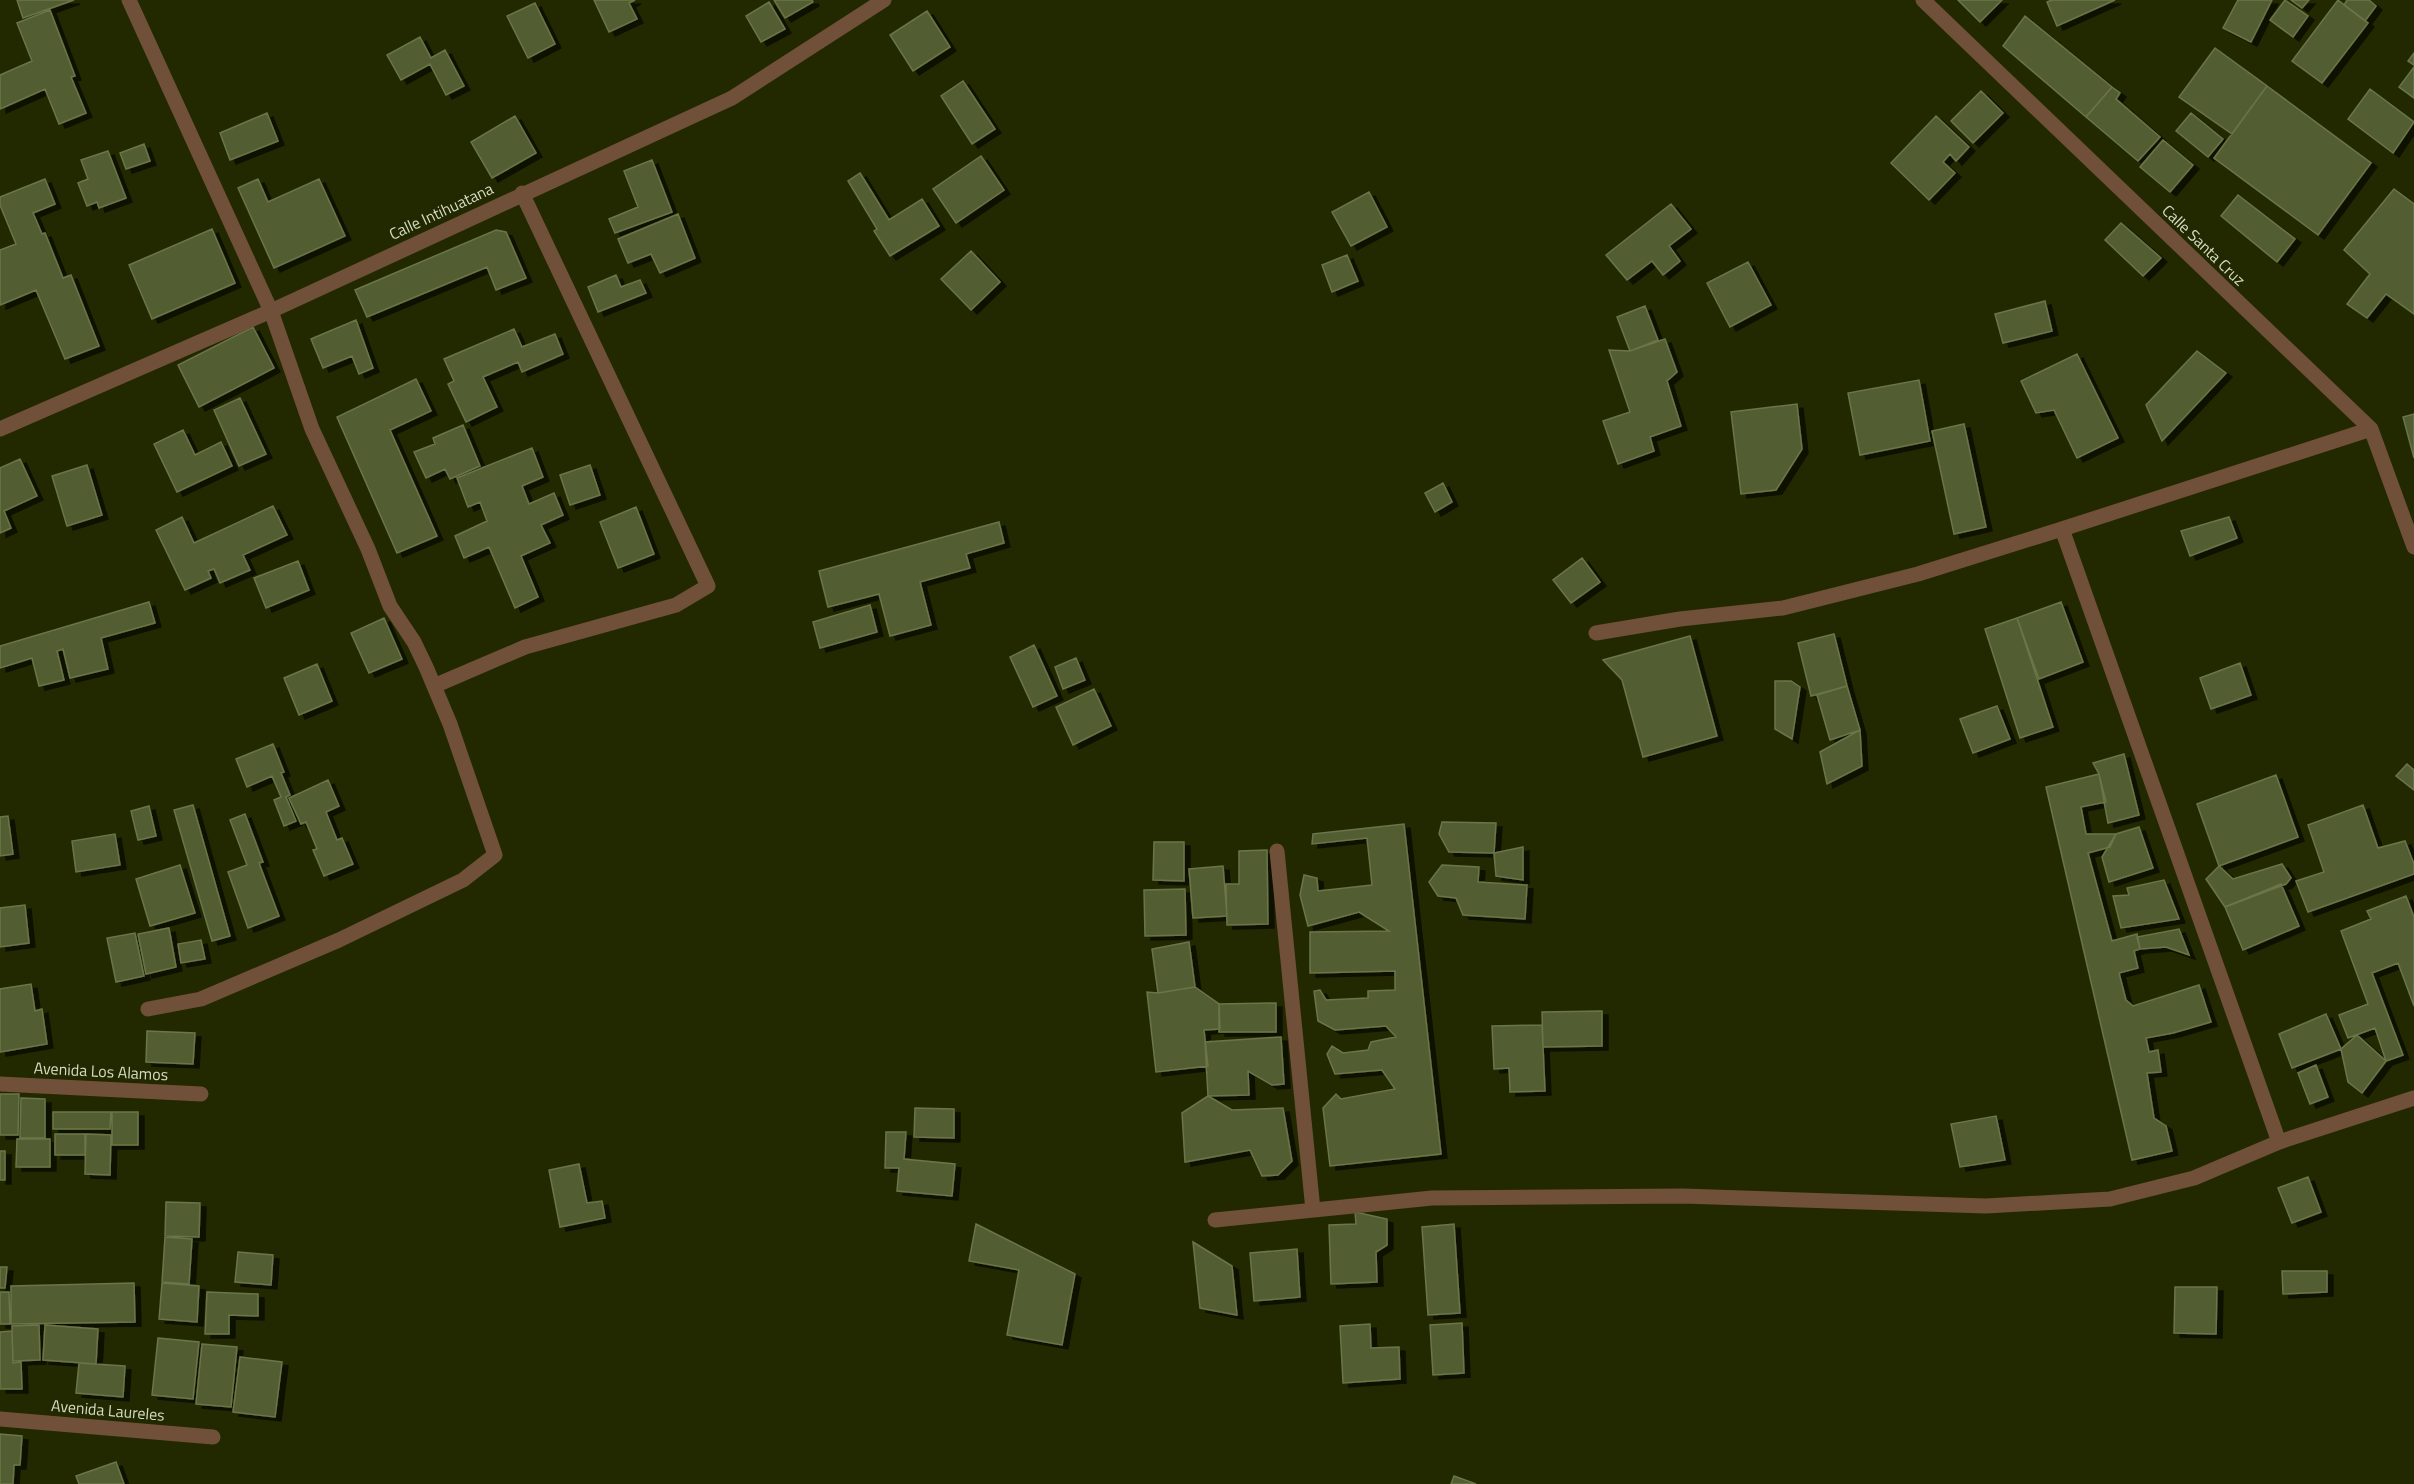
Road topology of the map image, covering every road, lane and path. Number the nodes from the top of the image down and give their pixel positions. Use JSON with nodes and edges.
{"nodes":[{"id":1,"x":129,"y":0,"type":"edge"},
{"id":2,"x":884,"y":0,"type":"edge"},
{"id":3,"x":1923,"y":0,"type":"edge"},
{"id":4,"x":522,"y":193,"type":"junction"},
{"id":5,"x":271,"y":311,"type":"junction"},
{"id":6,"x":0,"y":429,"type":"edge"},
{"id":7,"x":2371,"y":429,"type":"junction"},
{"id":8,"x":2062,"y":529,"type":"junction"},
{"id":9,"x":2414,"y":546,"type":"edge"},
{"id":10,"x":1596,"y":633,"type":"dead end"},
{"id":11,"x":434,"y":686,"type":"junction"},
{"id":12,"x":1277,"y":851,"type":"dead end"},
{"id":13,"x":148,"y":1009,"type":"dead end"},
{"id":14,"x":0,"y":1084,"type":"edge"},
{"id":15,"x":201,"y":1094,"type":"dead end"},
{"id":16,"x":2414,"y":1098,"type":"edge"},
{"id":17,"x":2278,"y":1142,"type":"junction"},
{"id":18,"x":1313,"y":1210,"type":"junction"},
{"id":19,"x":1215,"y":1220,"type":"dead end"},
{"id":20,"x":0,"y":1419,"type":"edge"},
{"id":21,"x":213,"y":1437,"type":"dead end"}],
"edges":[{"from":1,"to":5,"type":"street"},
{"from":2,"to":4,"type":"street","name":"Calle Intihuatana"},
{"from":3,"to":7,"type":"street","name":"Calle Santa Cruz"},
{"from":4,"to":5,"type":"street","name":"Calle Intihuatana"},
{"from":4,"to":11,"type":"street"},
{"from":5,"to":6,"type":"street","name":"Calle Intihuatana"},
{"from":5,"to":11,"type":"street"},
{"from":7,"to":8,"type":"street"},
{"from":7,"to":9,"type":"street","name":"Calle Santa Cruz"},
{"from":8,"to":10,"type":"street"},
{"from":8,"to":17,"type":"street"},
{"from":11,"to":13,"type":"street"},
{"from":12,"to":18,"type":"street"},
{"from":14,"to":15,"type":"street","name":"Avenida Los Alamos"},
{"from":16,"to":17,"type":"street"},
{"from":17,"to":18,"type":"street"},
{"from":18,"to":19,"type":"street"},
{"from":20,"to":21,"type":"street","name":"Avenida Laureles"}]}
